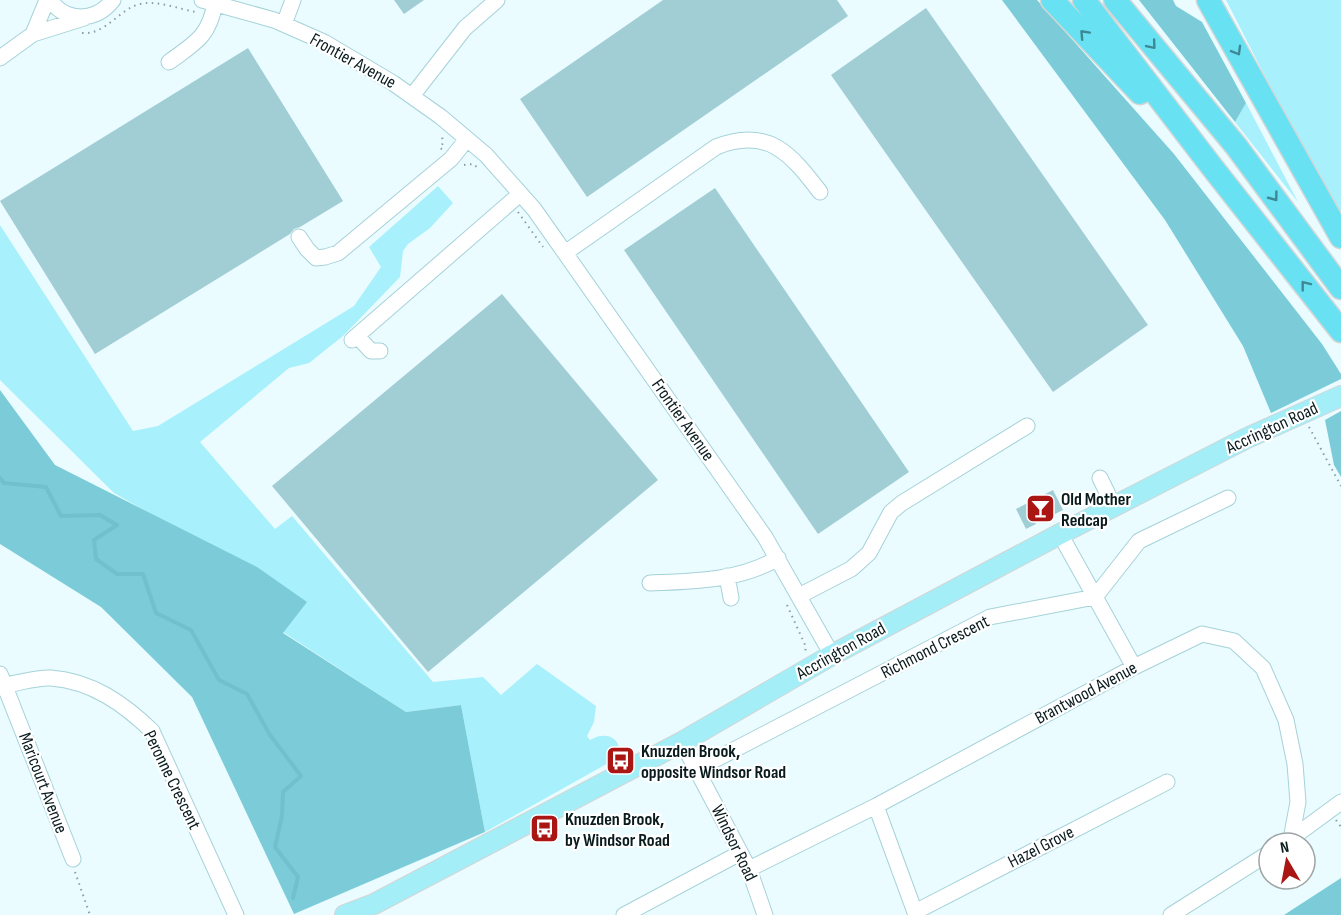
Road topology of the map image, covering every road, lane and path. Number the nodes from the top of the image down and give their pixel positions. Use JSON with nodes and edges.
{"nodes":[{"id":1,"x":48,"y":0,"type":"edge"},
{"id":2,"x":293,"y":0,"type":"edge"},
{"id":3,"x":497,"y":0,"type":"edge"},
{"id":4,"x":1052,"y":0,"type":"edge"},
{"id":5,"x":1084,"y":0,"type":"edge"},
{"id":6,"x":1115,"y":0,"type":"edge"},
{"id":7,"x":1208,"y":0,"type":"edge"},
{"id":8,"x":115,"y":1,"type":"edge"},
{"id":9,"x":208,"y":2,"type":"edge"},
{"id":10,"x":84,"y":18,"type":"junction"},
{"id":11,"x":211,"y":23,"type":"junction"},
{"id":12,"x":284,"y":24,"type":"junction"},
{"id":13,"x":76,"y":33,"type":"dead end"},
{"id":14,"x":33,"y":34,"type":"junction"},
{"id":15,"x":0,"y":58,"type":"edge"},
{"id":16,"x":169,"y":62,"type":"dead end"},
{"id":17,"x":412,"y":96,"type":"junction"},
{"id":18,"x":438,"y":130,"type":"dead end"},
{"id":19,"x":467,"y":139,"type":"junction"},
{"id":20,"x":451,"y":159,"type":"junction"},
{"id":21,"x":482,"y":161,"type":"junction"},
{"id":22,"x":1212,"y":167,"type":"junction"},
{"id":23,"x":820,"y":192,"type":"dead end"},
{"id":24,"x":520,"y":194,"type":"junction"},
{"id":25,"x":299,"y":237,"type":"dead end"},
{"id":26,"x":1341,"y":237,"type":"edge"},
{"id":27,"x":565,"y":253,"type":"junction"},
{"id":28,"x":1341,"y":288,"type":"edge"},
{"id":29,"x":1341,"y":331,"type":"edge"},
{"id":30,"x":380,"y":351,"type":"dead end"},
{"id":31,"x":1341,"y":396,"type":"edge"},
{"id":32,"x":1302,"y":414,"type":"junction"},
{"id":33,"x":1027,"y":426,"type":"dead end"},
{"id":34,"x":1100,"y":478,"type":"dead end"},
{"id":35,"x":1341,"y":486,"type":"edge"},
{"id":36,"x":1228,"y":498,"type":"dead end"},
{"id":37,"x":1114,"y":507,"type":"junction"},
{"id":38,"x":1060,"y":534,"type":"junction"},
{"id":39,"x":778,"y":558,"type":"junction"},
{"id":40,"x":727,"y":576,"type":"junction"},
{"id":41,"x":650,"y":583,"type":"dead end"},
{"id":42,"x":799,"y":596,"type":"junction"},
{"id":43,"x":1095,"y":597,"type":"junction"},
{"id":44,"x":731,"y":598,"type":"dead end"},
{"id":45,"x":793,"y":619,"type":"dead end"},
{"id":46,"x":802,"y":655,"type":"dead end"},
{"id":47,"x":832,"y":655,"type":"junction"},
{"id":48,"x":1134,"y":667,"type":"junction"},
{"id":49,"x":2,"y":682,"type":"edge"},
{"id":50,"x":682,"y":742,"type":"junction"},
{"id":51,"x":697,"y":769,"type":"junction"},
{"id":52,"x":1167,"y":782,"type":"dead end"},
{"id":53,"x":1341,"y":802,"type":"edge"},
{"id":54,"x":876,"y":806,"type":"junction"},
{"id":55,"x":1291,"y":831,"type":"edge"},
{"id":56,"x":1302,"y":831,"type":"edge"},
{"id":57,"x":740,"y":853,"type":"junction"},
{"id":58,"x":73,"y":858,"type":"joint"},
{"id":59,"x":1257,"y":861,"type":"edge"},
{"id":60,"x":749,"y":869,"type":"junction"},
{"id":61,"x":377,"y":910,"type":"edge"},
{"id":62,"x":915,"y":914,"type":"edge"},
{"id":63,"x":90,"y":915,"type":"edge"},
{"id":64,"x":236,"y":915,"type":"edge"},
{"id":65,"x":345,"y":915,"type":"edge"},
{"id":66,"x":624,"y":915,"type":"edge"},
{"id":67,"x":765,"y":915,"type":"edge"},
{"id":68,"x":1171,"y":915,"type":"edge"}],
"edges":[{"from":1,"to":10,"type":"street"},
{"from":1,"to":14,"type":"street"},
{"from":2,"to":12,"type":"street"},
{"from":3,"to":17,"type":"street"},
{"from":22,"to":4,"type":"highway","one_way":true},
{"from":5,"to":22,"type":"highway"},
{"from":6,"to":28,"type":"highway","one_way":true},
{"from":7,"to":26,"type":"highway","one_way":true},
{"from":8,"to":10,"type":"street"},
{"from":9,"to":11,"type":"street"},
{"from":9,"to":12,"type":"street","name":"Frontier Avenue"},
{"from":10,"to":14,"type":"street"},
{"from":11,"to":13,"type":"path"},
{"from":11,"to":16,"type":"street"},
{"from":12,"to":17,"type":"street","name":"Frontier Avenue"},
{"from":14,"to":15,"type":"street"},
{"from":17,"to":19,"type":"street","name":"Frontier Avenue"},
{"from":18,"to":20,"type":"path"},
{"from":19,"to":20,"type":"street"},
{"from":19,"to":21,"type":"street","name":"Frontier Avenue"},
{"from":20,"to":21,"type":"path"},
{"from":20,"to":25,"type":"street"},
{"from":21,"to":24,"type":"street","name":"Frontier Avenue"},
{"from":29,"to":22,"type":"highway","one_way":true},
{"from":23,"to":27,"type":"street"},
{"from":24,"to":27,"type":"street","name":"Frontier Avenue"},
{"from":24,"to":30,"type":"street"},
{"from":27,"to":39,"type":"street","name":"Frontier Avenue"},
{"from":31,"to":32,"type":"main road","name":"Accrington Road"},
{"from":32,"to":35,"type":"path"},
{"from":32,"to":37,"type":"main road","name":"Accrington Road"},
{"from":33,"to":42,"type":"street"},
{"from":34,"to":37,"type":"street"},
{"from":36,"to":43,"type":"street"},
{"from":37,"to":38,"type":"main road","name":"Accrington Road"},
{"from":38,"to":43,"type":"street"},
{"from":38,"to":47,"type":"main road","name":"Accrington Road"},
{"from":39,"to":40,"type":"street"},
{"from":39,"to":42,"type":"street","name":"Frontier Avenue"},
{"from":40,"to":41,"type":"street"},
{"from":40,"to":44,"type":"street"},
{"from":42,"to":47,"type":"street","name":"Frontier Avenue"},
{"from":43,"to":48,"type":"street"},
{"from":43,"to":51,"type":"street","name":"Richmond Crescent"},
{"from":45,"to":46,"type":"path"},
{"from":47,"to":50,"type":"main road","name":"Accrington Road"},
{"from":48,"to":54,"type":"street","name":"Brantwood Avenue"},
{"from":48,"to":55,"type":"street","name":"Brantwood Avenue"},
{"from":49,"to":58,"type":"street","name":"Maricourt Avenue"},
{"from":49,"to":64,"type":"street","name":"Peronne Crescent"},
{"from":50,"to":51,"type":"street","name":"Windsor Road"},
{"from":50,"to":61,"type":"main road","name":"Accrington Road"},
{"from":51,"to":57,"type":"street","name":"Windsor Road"},
{"from":52,"to":62,"type":"street","name":"Hazel Grove"},
{"from":53,"to":56,"type":"street"},
{"from":54,"to":60,"type":"street","name":"Brantwood Avenue"},
{"from":54,"to":62,"type":"street"},
{"from":57,"to":60,"type":"street","name":"Windsor Road"},
{"from":57,"to":66,"type":"street"},
{"from":58,"to":63,"type":"path"},
{"from":59,"to":68,"type":"street"},
{"from":60,"to":67,"type":"street","name":"Windsor Road"},
{"from":61,"to":65,"type":"main road","name":"Accrington Road"}]}
